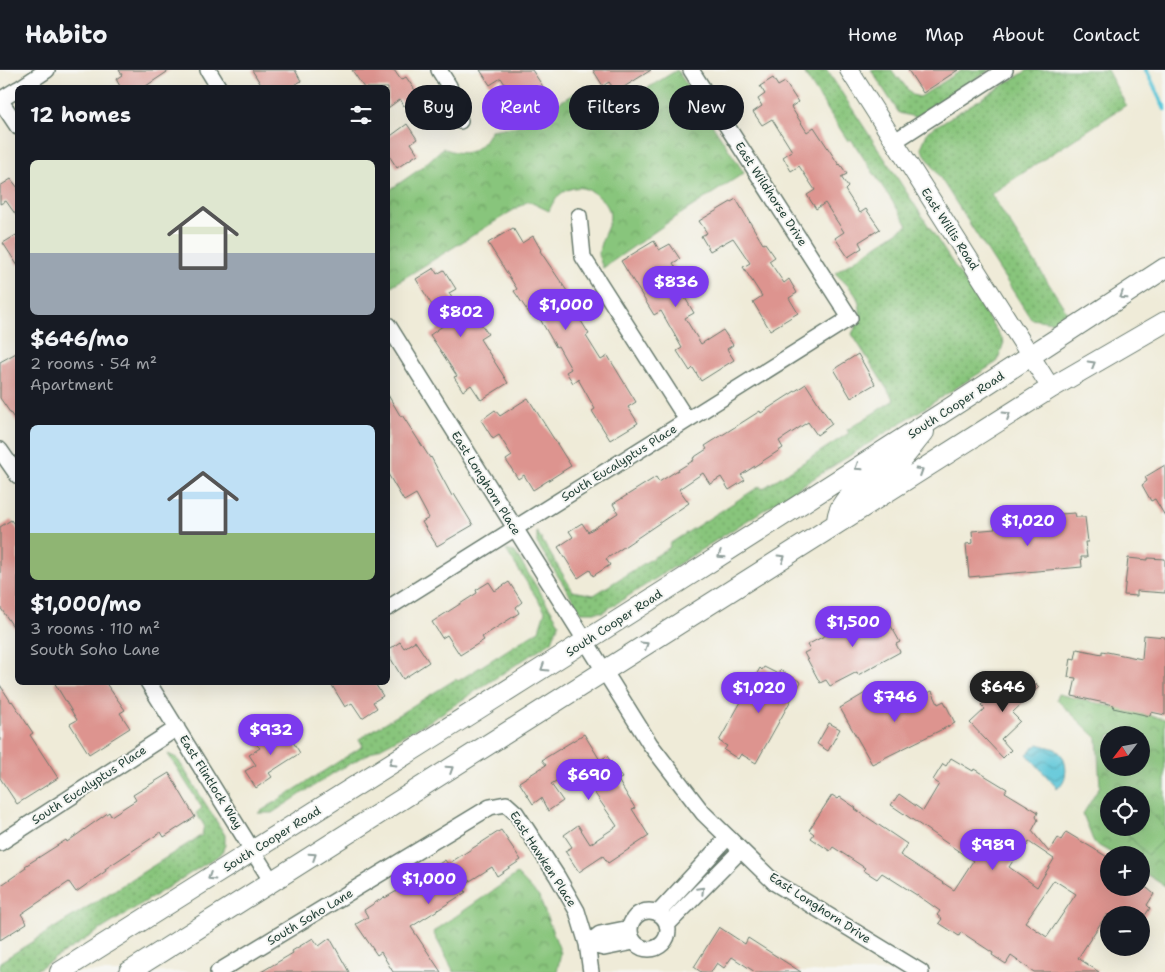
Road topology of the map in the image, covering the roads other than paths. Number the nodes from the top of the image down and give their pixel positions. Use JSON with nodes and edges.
{"nodes":[{"id":1,"x":47,"y":70,"type":"edge"},
{"id":2,"x":208,"y":70,"type":"edge"},
{"id":3,"x":439,"y":70,"type":"edge"},
{"id":4,"x":691,"y":70,"type":"edge"},
{"id":5,"x":849,"y":70,"type":"edge"},
{"id":6,"x":1005,"y":70,"type":"edge"},
{"id":7,"x":24,"y":85,"type":"edge"},
{"id":8,"x":217,"y":85,"type":"edge"},
{"id":9,"x":448,"y":85,"type":"edge"},
{"id":10,"x":15,"y":91,"type":"edge"},
{"id":11,"x":0,"y":100,"type":"edge"},
{"id":12,"x":15,"y":122,"type":"edge"},
{"id":13,"x":895,"y":141,"type":"junction"},
{"id":14,"x":579,"y":216,"type":"dead end"},
{"id":15,"x":1165,"y":268,"type":"edge"},
{"id":16,"x":850,"y":318,"type":"joint"},
{"id":17,"x":1165,"y":322,"type":"edge"},
{"id":18,"x":390,"y":328,"type":"edge"},
{"id":19,"x":1032,"y":356,"type":"junction"},
{"id":20,"x":1051,"y":388,"type":"junction"},
{"id":21,"x":937,"y":417,"type":"junction"},
{"id":22,"x":687,"y":420,"type":"junction"},
{"id":23,"x":0,"y":450,"type":"edge"},
{"id":24,"x":15,"y":472,"type":"edge"},
{"id":25,"x":837,"y":523,"type":"junction"},
{"id":26,"x":515,"y":529,"type":"junction"},
{"id":27,"x":390,"y":607,"type":"edge"},
{"id":28,"x":586,"y":642,"type":"junction"},
{"id":29,"x":604,"y":671,"type":"junction"},
{"id":30,"x":150,"y":685,"type":"edge"},
{"id":31,"x":177,"y":728,"type":"junction"},
{"id":32,"x":506,"y":804,"type":"joint"},
{"id":33,"x":728,"y":837,"type":"junction"},
{"id":34,"x":1,"y":841,"type":"edge"},
{"id":35,"x":741,"y":850,"type":"junction"},
{"id":36,"x":253,"y":851,"type":"junction"},
{"id":37,"x":272,"y":882,"type":"junction"},
{"id":38,"x":663,"y":919,"type":"junction"},
{"id":39,"x":632,"y":935,"type":"junction"},
{"id":40,"x":587,"y":944,"type":"junction"},
{"id":41,"x":60,"y":972,"type":"edge"},
{"id":42,"x":129,"y":972,"type":"edge"},
{"id":43,"x":218,"y":972,"type":"edge"},
{"id":44,"x":591,"y":972,"type":"edge"},
{"id":45,"x":921,"y":972,"type":"edge"}],
"edges":[{"from":1,"to":7,"type":"street"},
{"from":2,"to":8,"type":"street"},
{"from":3,"to":9,"type":"street"},
{"from":4,"to":16,"type":"street","name":"East Wildhorse Drive"},
{"from":5,"to":13,"type":"street","name":"East Willis Road"},
{"from":6,"to":13,"type":"street"},
{"from":10,"to":11,"type":"street"},
{"from":11,"to":12,"type":"street"},
{"from":13,"to":19,"type":"street","name":"East Willis Road"},
{"from":14,"to":22,"type":"street"},
{"from":15,"to":19,"type":"main road","name":"South Cooper Road","one_way":true},
{"from":16,"to":22,"type":"street","name":"South Eucalyptus Place"},
{"from":20,"to":17,"type":"main road","one_way":true},
{"from":18,"to":26,"type":"street","name":"East Longhorn Place"},
{"from":19,"to":20,"type":"street","name":"East Willis Road"},
{"from":19,"to":21,"type":"main road","name":"South Cooper Road"},
{"from":25,"to":20,"type":"main road","one_way":true},
{"from":21,"to":25,"type":"main road"},
{"from":21,"to":28,"type":"main road","name":"South Cooper Road","one_way":true},
{"from":22,"to":26,"type":"street","name":"South Eucalyptus Place"},
{"from":23,"to":24,"type":"street"},
{"from":29,"to":25,"type":"main road","one_way":true},
{"from":26,"to":27,"type":"street","name":"South Eucalyptus Place"},
{"from":26,"to":28,"type":"street","name":"East Longhorn Place"},
{"from":28,"to":29,"type":"street","name":"East Longhorn Drive"},
{"from":28,"to":36,"type":"main road","name":"South Cooper Road","one_way":true},
{"from":29,"to":33,"type":"street","name":"East Longhorn Drive"},
{"from":37,"to":29,"type":"main road","one_way":true},
{"from":30,"to":31,"type":"street","name":"East Flintlock Way"},
{"from":31,"to":34,"type":"street","name":"South Eucalyptus Place"},
{"from":31,"to":36,"type":"street","name":"East Flintlock Way"},
{"from":32,"to":40,"type":"street","name":"East Hawken Place"},
{"from":32,"to":43,"type":"street","name":"South Soho Lane"},
{"from":33,"to":35,"type":"street","name":"East Longhorn Drive"},
{"from":33,"to":38,"type":"street"},
{"from":38,"to":35,"type":"street","one_way":true},
{"from":35,"to":45,"type":"street","name":"East Longhorn Drive"},
{"from":36,"to":37,"type":"street","name":"East Flintlock Way"},
{"from":36,"to":41,"type":"main road","name":"South Cooper Road","one_way":true},
{"from":37,"to":42,"type":"main road"},
{"from":38,"to":39,"type":"street"},
{"from":38,"to":39,"type":"street"},
{"from":39,"to":40,"type":"street"},
{"from":40,"to":44,"type":"street","name":"East Hawken Place"}]}
